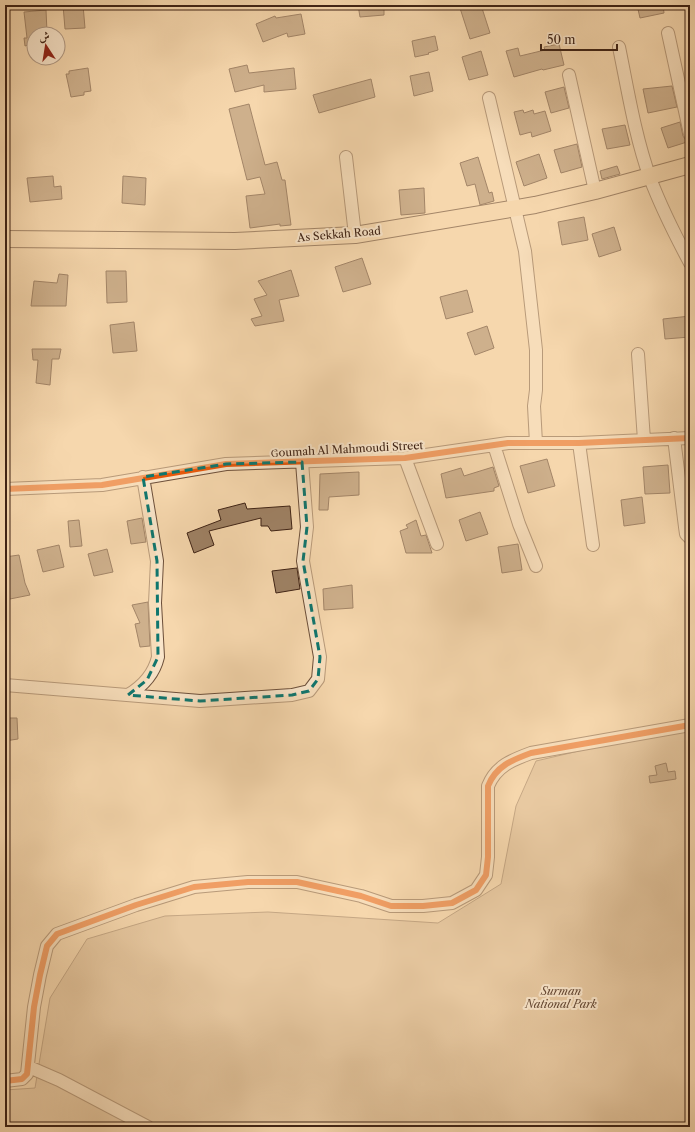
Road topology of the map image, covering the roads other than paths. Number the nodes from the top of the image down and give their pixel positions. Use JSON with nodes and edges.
{"nodes":[{"id":1,"x":668,"y":33,"type":"dead end"},
{"id":2,"x":619,"y":48,"type":"dead end"},
{"id":3,"x":569,"y":75,"type":"dead end"},
{"id":4,"x":490,"y":98,"type":"dead end"},
{"id":5,"x":690,"y":134,"type":"edge"},
{"id":6,"x":346,"y":157,"type":"dead end"},
{"id":7,"x":690,"y":165,"type":"edge"},
{"id":8,"x":650,"y":177,"type":"junction"},
{"id":9,"x":595,"y":191,"type":"junction"},
{"id":10,"x":516,"y":208,"type":"junction"},
{"id":11,"x":355,"y":235,"type":"junction"},
{"id":12,"x":5,"y":239,"type":"edge"},
{"id":13,"x":690,"y":263,"type":"edge"},
{"id":14,"x":638,"y":354,"type":"dead end"},
{"id":15,"x":674,"y":438,"type":"junction"},
{"id":16,"x":690,"y":438,"type":"edge"},
{"id":17,"x":644,"y":440,"type":"junction"},
{"id":18,"x":536,"y":443,"type":"junction"},
{"id":19,"x":579,"y":443,"type":"junction"},
{"id":20,"x":494,"y":445,"type":"junction"},
{"id":21,"x":406,"y":458,"type":"junction"},
{"id":22,"x":302,"y":462,"type":"junction"},
{"id":23,"x":143,"y":477,"type":"junction"},
{"id":24,"x":5,"y":489,"type":"edge"},
{"id":25,"x":690,"y":538,"type":"edge"},
{"id":26,"x":437,"y":544,"type":"dead end"},
{"id":27,"x":593,"y":545,"type":"dead end"},
{"id":28,"x":536,"y":566,"type":"dead end"},
{"id":29,"x":5,"y":685,"type":"edge"},
{"id":30,"x":128,"y":695,"type":"junction"},
{"id":31,"x":690,"y":725,"type":"edge"},
{"id":32,"x":29,"y":1067,"type":"junction"},
{"id":33,"x":5,"y":1081,"type":"edge"},
{"id":34,"x":148,"y":1127,"type":"edge"}],
"edges":[{"from":1,"to":5,"type":"street"},
{"from":2,"to":8,"type":"street"},
{"from":3,"to":9,"type":"street"},
{"from":4,"to":10,"type":"street"},
{"from":6,"to":11,"type":"street"},
{"from":7,"to":8,"type":"main road","name":"As Sekkah Road"},
{"from":8,"to":9,"type":"main road","name":"As Sekkah Road"},
{"from":8,"to":13,"type":"street"},
{"from":9,"to":10,"type":"main road","name":"As Sekkah Road"},
{"from":10,"to":11,"type":"main road","name":"As Sekkah Road"},
{"from":10,"to":18,"type":"street"},
{"from":11,"to":12,"type":"main road","name":"As Sekkah Road"},
{"from":14,"to":17,"type":"street"},
{"from":15,"to":16,"type":"street","name":"Ḡoumah Al Mahmoudi Street"},
{"from":15,"to":17,"type":"street","name":"Ḡoumah Al Mahmoudi Street"},
{"from":15,"to":25,"type":"street"},
{"from":17,"to":19,"type":"street","name":"Ḡoumah Al Mahmoudi Street"},
{"from":18,"to":19,"type":"street","name":"Ḡoumah Al Mahmoudi Street"},
{"from":18,"to":20,"type":"street","name":"Ḡoumah Al Mahmoudi Street"},
{"from":19,"to":27,"type":"street"},
{"from":20,"to":21,"type":"street","name":"Ḡoumah Al Mahmoudi Street"},
{"from":20,"to":28,"type":"street"},
{"from":21,"to":22,"type":"street","name":"Ḡoumah Al Mahmoudi Street"},
{"from":21,"to":26,"type":"street"},
{"from":22,"to":23,"type":"street","name":"Ḡoumah Al Mahmoudi Street"},
{"from":22,"to":30,"type":"street"},
{"from":23,"to":24,"type":"street","name":"Ḡoumah Al Mahmoudi Street"},
{"from":23,"to":30,"type":"street"},
{"from":29,"to":30,"type":"street"},
{"from":31,"to":32,"type":"street"},
{"from":32,"to":33,"type":"street"},
{"from":32,"to":34,"type":"street"}]}
